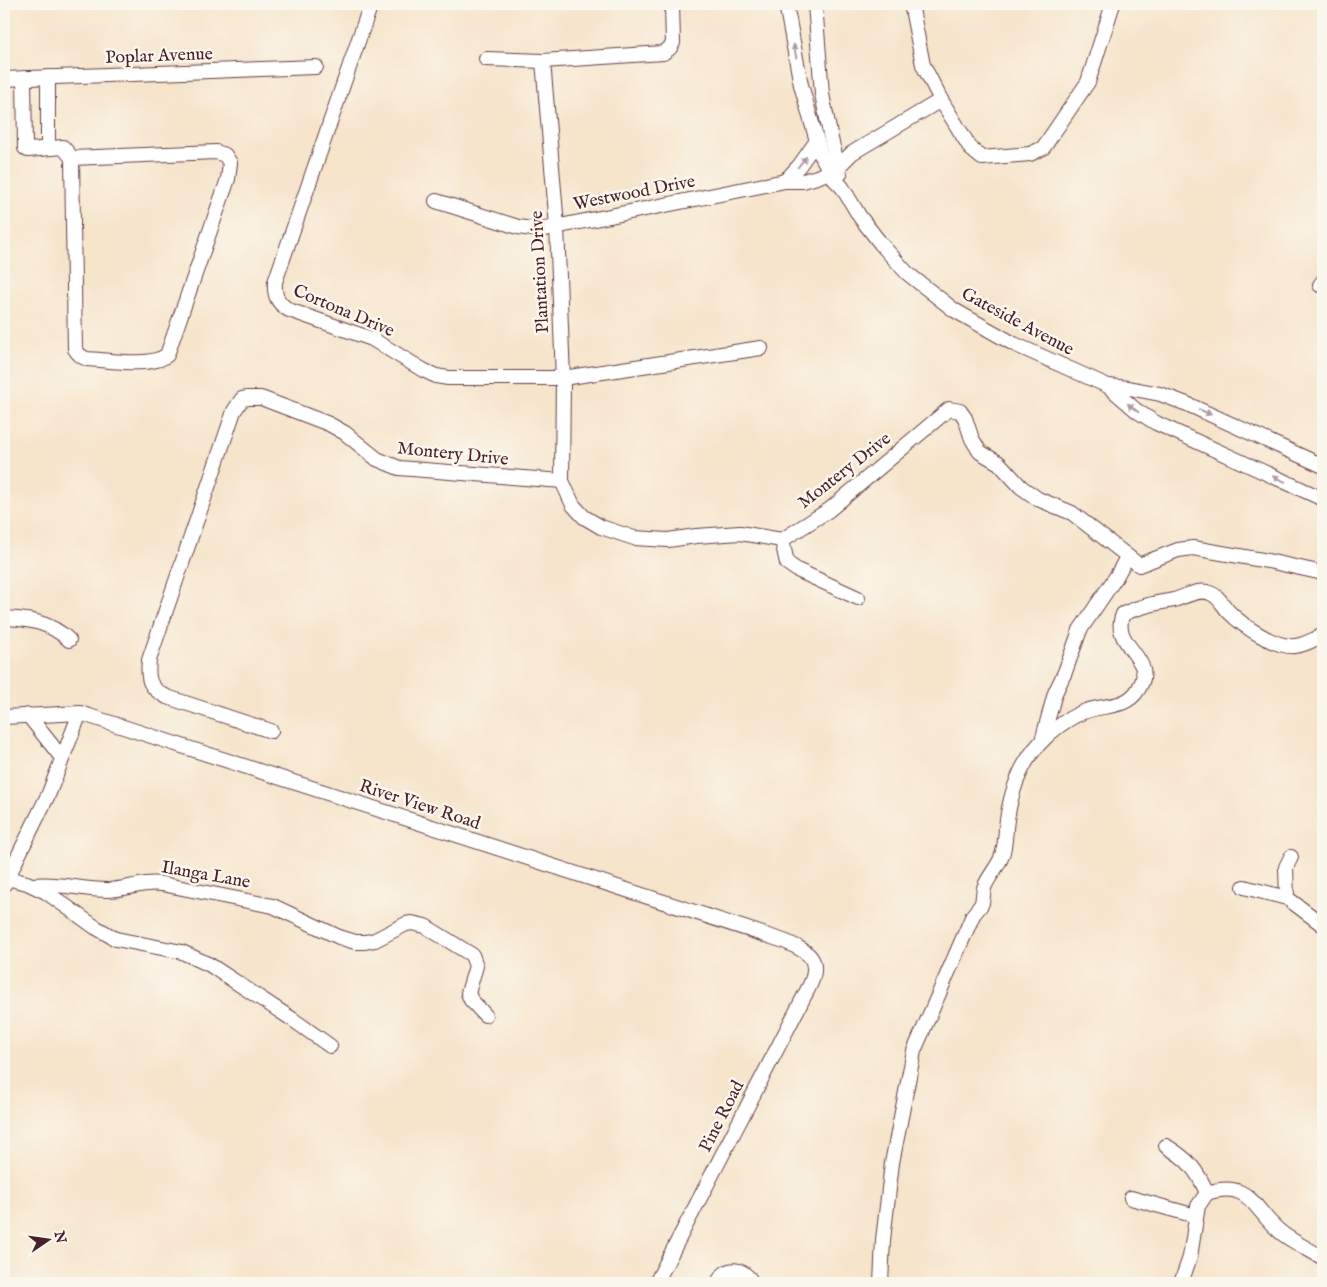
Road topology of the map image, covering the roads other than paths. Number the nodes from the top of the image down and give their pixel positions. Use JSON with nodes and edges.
{"nodes":[{"id":1,"x":372,"y":4,"type":"edge"},
{"id":2,"x":672,"y":4,"type":"edge"},
{"id":3,"x":786,"y":4,"type":"edge"},
{"id":4,"x":815,"y":4,"type":"edge"},
{"id":5,"x":911,"y":4,"type":"edge"},
{"id":6,"x":1113,"y":4,"type":"edge"},
{"id":7,"x":486,"y":59,"type":"dead end"},
{"id":8,"x":544,"y":62,"type":"junction"},
{"id":9,"x":316,"y":67,"type":"dead end"},
{"id":10,"x":48,"y":77,"type":"junction"},
{"id":11,"x":24,"y":78,"type":"junction"},
{"id":12,"x":4,"y":79,"type":"edge"},
{"id":13,"x":941,"y":100,"type":"junction"},
{"id":14,"x":816,"y":142,"type":"junction"},
{"id":15,"x":48,"y":148,"type":"junction"},
{"id":16,"x":72,"y":158,"type":"junction"},
{"id":17,"x":834,"y":169,"type":"junction"},
{"id":18,"x":785,"y":181,"type":"junction"},
{"id":19,"x":436,"y":201,"type":"dead end"},
{"id":20,"x":557,"y":226,"type":"junction"},
{"id":21,"x":761,"y":348,"type":"dead end"},
{"id":22,"x":562,"y":378,"type":"junction"},
{"id":23,"x":1108,"y":386,"type":"junction"},
{"id":24,"x":1323,"y":466,"type":"edge"},
{"id":25,"x":562,"y":481,"type":"junction"},
{"id":26,"x":1323,"y":499,"type":"edge"},
{"id":27,"x":782,"y":540,"type":"junction"},
{"id":28,"x":1127,"y":557,"type":"junction"},
{"id":29,"x":1323,"y":573,"type":"edge"},
{"id":30,"x":858,"y":598,"type":"dead end"},
{"id":31,"x":4,"y":618,"type":"edge"},
{"id":32,"x":1323,"y":635,"type":"edge"},
{"id":33,"x":69,"y":640,"type":"dead end"},
{"id":34,"x":80,"y":713,"type":"junction"},
{"id":35,"x":28,"y":716,"type":"junction"},
{"id":36,"x":4,"y":717,"type":"edge"},
{"id":37,"x":271,"y":731,"type":"dead end"},
{"id":38,"x":1042,"y":741,"type":"junction"},
{"id":39,"x":62,"y":758,"type":"junction"},
{"id":40,"x":1291,"y":857,"type":"dead end"},
{"id":41,"x":6,"y":881,"type":"edge"},
{"id":42,"x":33,"y":884,"type":"junction"},
{"id":43,"x":1244,"y":887,"type":"dead end"},
{"id":44,"x":1287,"y":898,"type":"junction"},
{"id":45,"x":1323,"y":925,"type":"edge"},
{"id":46,"x":815,"y":964,"type":"joint"},
{"id":47,"x":485,"y":1015,"type":"dead end"},
{"id":48,"x":330,"y":1046,"type":"dead end"},
{"id":49,"x":1166,"y":1146,"type":"dead end"},
{"id":50,"x":1207,"y":1193,"type":"junction"},
{"id":51,"x":1131,"y":1198,"type":"dead end"},
{"id":52,"x":1196,"y":1216,"type":"junction"},
{"id":53,"x":1323,"y":1258,"type":"edge"},
{"id":54,"x":656,"y":1283,"type":"edge"},
{"id":55,"x":718,"y":1283,"type":"edge"},
{"id":56,"x":752,"y":1283,"type":"edge"},
{"id":57,"x":881,"y":1283,"type":"edge"},
{"id":58,"x":1181,"y":1283,"type":"edge"}],
"edges":[{"from":1,"to":22,"type":"street","name":"Cortona Drive"},
{"from":2,"to":8,"type":"street"},
{"from":14,"to":3,"type":"street","name":"Gateside Avenue","one_way":true},
{"from":4,"to":17,"type":"street","name":"Gateside Avenue"},
{"from":5,"to":13,"type":"street"},
{"from":6,"to":13,"type":"street"},
{"from":7,"to":8,"type":"street"},
{"from":8,"to":20,"type":"street","name":"Plantation Drive"},
{"from":9,"to":10,"type":"street","name":"Poplar Avenue"},
{"from":10,"to":11,"type":"street","name":"Poplar Avenue"},
{"from":10,"to":15,"type":"street"},
{"from":11,"to":12,"type":"street","name":"Poplar Avenue"},
{"from":11,"to":15,"type":"street"},
{"from":13,"to":17,"type":"street"},
{"from":14,"to":17,"type":"street","name":"Gateside Avenue"},
{"from":18,"to":14,"type":"street","one_way":true},
{"from":15,"to":16,"type":"street"},
{"from":16,"to":16,"type":"street"},
{"from":17,"to":18,"type":"street","name":"Westwood Drive"},
{"from":17,"to":23,"type":"street","name":"Gateside Avenue"},
{"from":18,"to":20,"type":"street","name":"Westwood Drive"},
{"from":19,"to":20,"type":"street","name":"Westwood Drive"},
{"from":20,"to":22,"type":"street","name":"Plantation Drive"},
{"from":21,"to":22,"type":"street","name":"Cortona Drive"},
{"from":22,"to":25,"type":"street","name":"Plantation Drive"},
{"from":23,"to":24,"type":"street","name":"Gateside Avenue","one_way":true},
{"from":26,"to":23,"type":"street","name":"Gateside Avenue","one_way":true},
{"from":25,"to":27,"type":"street"},
{"from":25,"to":37,"type":"street","name":"Montery Drive"},
{"from":27,"to":28,"type":"street","name":"Montery Drive"},
{"from":27,"to":30,"type":"street"},
{"from":28,"to":29,"type":"street"},
{"from":28,"to":38,"type":"street"},
{"from":31,"to":33,"type":"street"},
{"from":32,"to":38,"type":"street"},
{"from":34,"to":35,"type":"street","name":"River View Road"},
{"from":34,"to":39,"type":"street"},
{"from":34,"to":46,"type":"street","name":"River View Road"},
{"from":35,"to":36,"type":"street","name":"River View Road"},
{"from":35,"to":39,"type":"street"},
{"from":38,"to":57,"type":"street"},
{"from":39,"to":41,"type":"street"},
{"from":40,"to":44,"type":"street"},
{"from":41,"to":42,"type":"street","name":"Ilanga Lane"},
{"from":42,"to":47,"type":"street","name":"Ilanga Lane"},
{"from":42,"to":48,"type":"street","name":"Ilanga Lane"},
{"from":43,"to":44,"type":"street"},
{"from":44,"to":45,"type":"street"},
{"from":46,"to":54,"type":"street","name":"Pine Road"},
{"from":49,"to":50,"type":"street"},
{"from":50,"to":52,"type":"street"},
{"from":50,"to":53,"type":"street"},
{"from":51,"to":52,"type":"street"},
{"from":52,"to":58,"type":"street"},
{"from":55,"to":56,"type":"street"}]}
